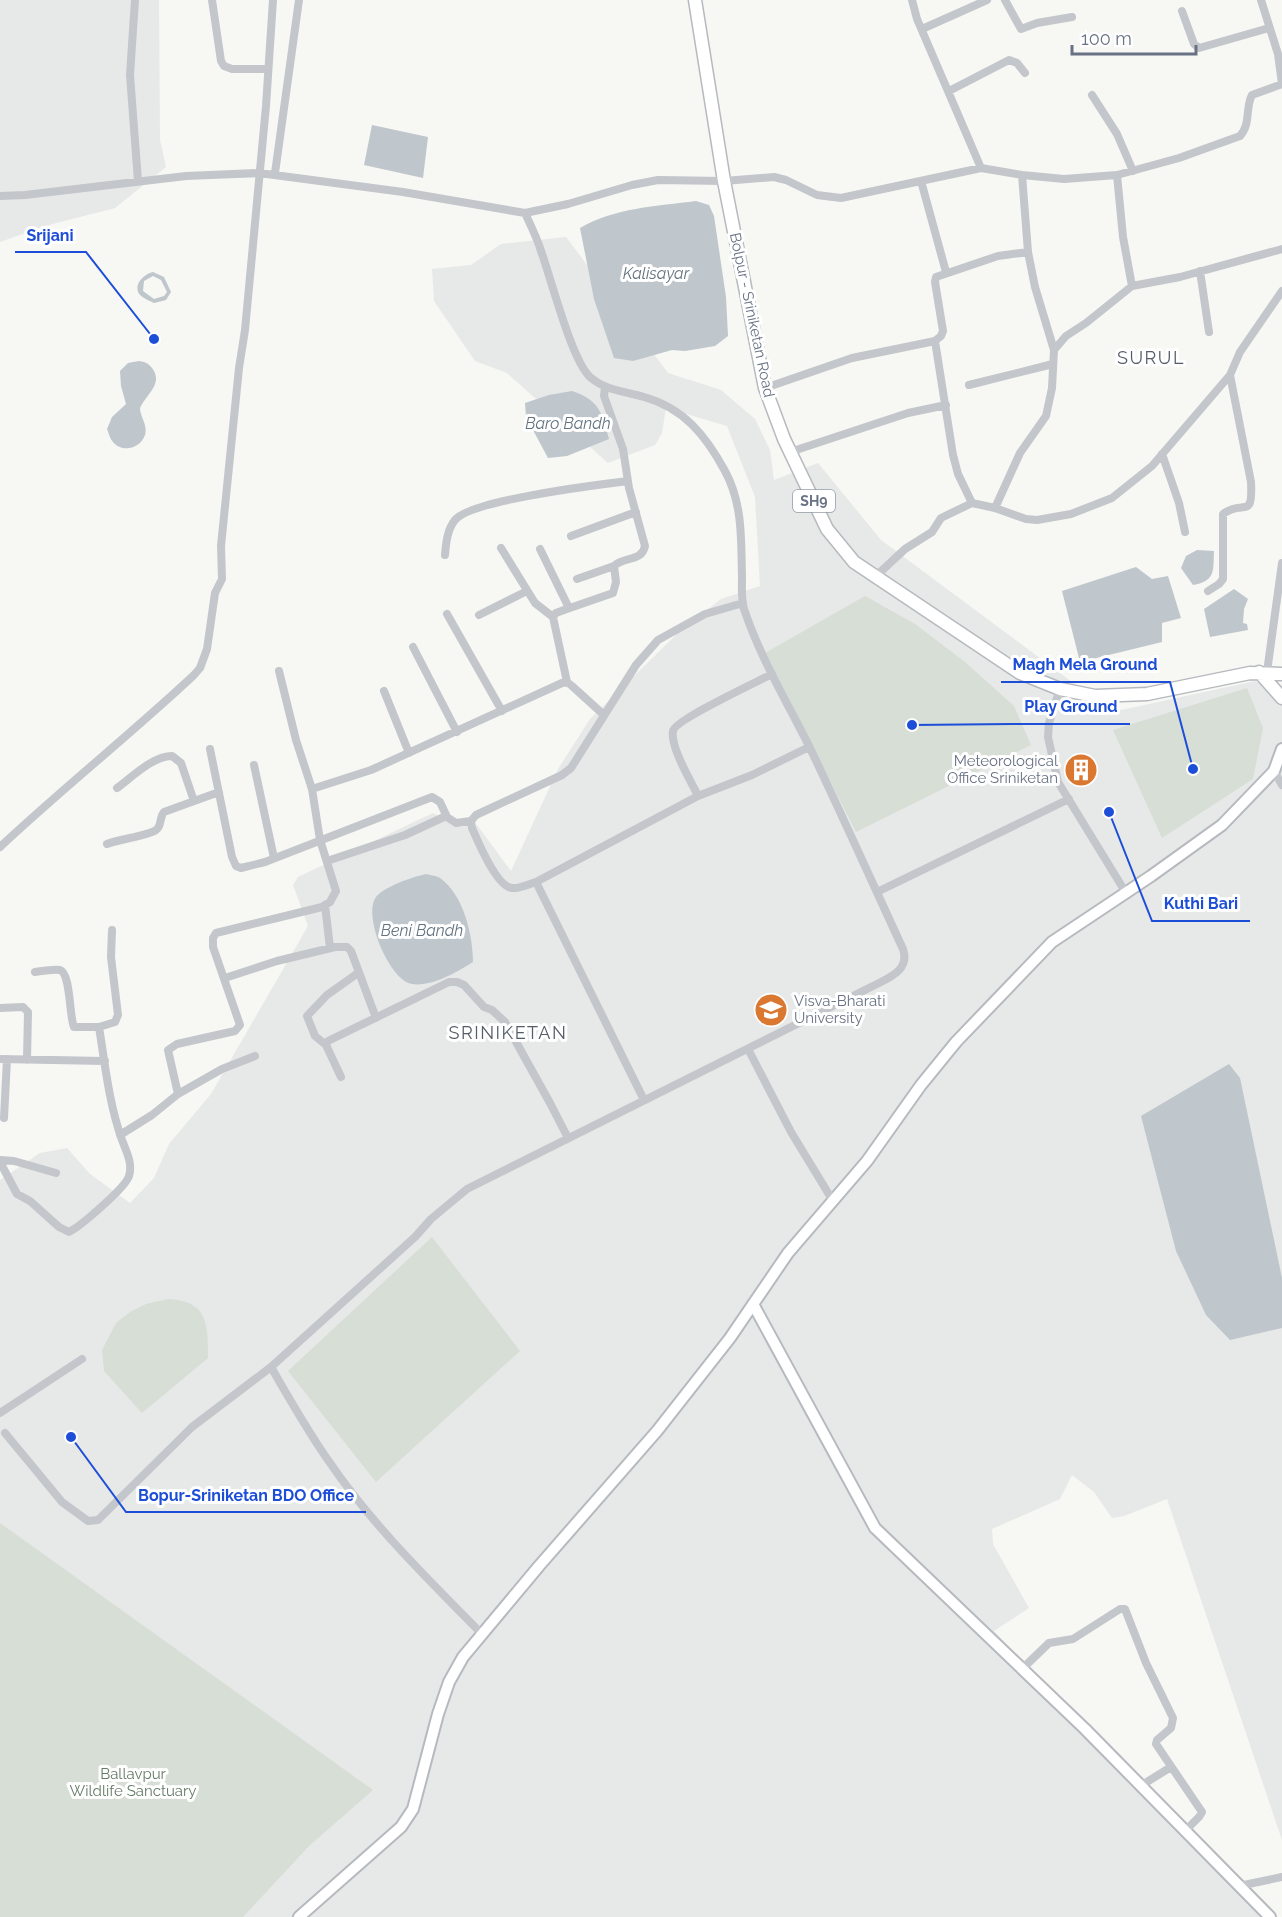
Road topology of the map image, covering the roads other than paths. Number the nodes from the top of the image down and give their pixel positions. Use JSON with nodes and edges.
{"nodes":[{"id":1,"x":135,"y":0,"type":"edge"},
{"id":2,"x":212,"y":0,"type":"edge"},
{"id":3,"x":273,"y":0,"type":"edge"},
{"id":4,"x":298,"y":0,"type":"edge"},
{"id":5,"x":695,"y":0,"type":"edge"},
{"id":6,"x":912,"y":0,"type":"edge"},
{"id":7,"x":987,"y":0,"type":"edge"},
{"id":8,"x":1005,"y":0,"type":"edge"},
{"id":9,"x":1261,"y":0,"type":"edge"},
{"id":10,"x":1182,"y":10,"type":"dead end"},
{"id":11,"x":1072,"y":17,"type":"dead end"},
{"id":12,"x":1269,"y":28,"type":"junction"},
{"id":13,"x":922,"y":29,"type":"junction"},
{"id":14,"x":267,"y":69,"type":"junction"},
{"id":15,"x":1025,"y":73,"type":"dead end"},
{"id":16,"x":1282,"y":84,"type":"edge"},
{"id":17,"x":949,"y":91,"type":"junction"},
{"id":18,"x":1092,"y":95,"type":"dead end"},
{"id":19,"x":981,"y":168,"type":"junction"},
{"id":20,"x":1133,"y":171,"type":"junction"},
{"id":21,"x":259,"y":172,"type":"junction"},
{"id":22,"x":274,"y":173,"type":"junction"},
{"id":23,"x":1022,"y":175,"type":"junction"},
{"id":24,"x":1117,"y":175,"type":"junction"},
{"id":25,"x":138,"y":181,"type":"junction"},
{"id":26,"x":921,"y":181,"type":"junction"},
{"id":27,"x":724,"y":182,"type":"junction"},
{"id":28,"x":0,"y":196,"type":"edge"},
{"id":29,"x":525,"y":213,"type":"junction"},
{"id":30,"x":1282,"y":249,"type":"edge"},
{"id":31,"x":1028,"y":252,"type":"junction"},
{"id":32,"x":1200,"y":271,"type":"junction"},
{"id":33,"x":946,"y":272,"type":"junction"},
{"id":34,"x":1132,"y":286,"type":"junction"},
{"id":35,"x":1282,"y":291,"type":"edge"},
{"id":36,"x":1209,"y":332,"type":"dead end"},
{"id":37,"x":934,"y":341,"type":"junction"},
{"id":38,"x":1053,"y":350,"type":"junction"},
{"id":39,"x":1053,"y":364,"type":"junction"},
{"id":40,"x":1230,"y":375,"type":"junction"},
{"id":41,"x":969,"y":385,"type":"dead end"},
{"id":42,"x":605,"y":388,"type":"junction"},
{"id":43,"x":765,"y":388,"type":"junction"},
{"id":44,"x":946,"y":405,"type":"junction"},
{"id":45,"x":790,"y":452,"type":"junction"},
{"id":46,"x":1162,"y":454,"type":"junction"},
{"id":47,"x":628,"y":481,"type":"junction"},
{"id":48,"x":972,"y":503,"type":"junction"},
{"id":49,"x":995,"y":508,"type":"junction"},
{"id":50,"x":636,"y":512,"type":"junction"},
{"id":51,"x":1185,"y":532,"type":"dead end"},
{"id":52,"x":571,"y":536,"type":"dead end"},
{"id":53,"x":501,"y":548,"type":"dead end"},
{"id":54,"x":540,"y":549,"type":"dead end"},
{"id":55,"x":445,"y":555,"type":"dead end"},
{"id":56,"x":1282,"y":563,"type":"edge"},
{"id":57,"x":614,"y":566,"type":"junction"},
{"id":58,"x":875,"y":577,"type":"junction"},
{"id":59,"x":577,"y":579,"type":"dead end"},
{"id":60,"x":527,"y":591,"type":"junction"},
{"id":61,"x":1208,"y":591,"type":"dead end"},
{"id":62,"x":743,"y":603,"type":"junction"},
{"id":63,"x":569,"y":608,"type":"junction"},
{"id":64,"x":447,"y":614,"type":"dead end"},
{"id":65,"x":479,"y":615,"type":"dead end"},
{"id":66,"x":552,"y":617,"type":"junction"},
{"id":67,"x":413,"y":647,"type":"dead end"},
{"id":68,"x":279,"y":671,"type":"dead end"},
{"id":69,"x":1263,"y":672,"type":"junction"},
{"id":70,"x":772,"y":674,"type":"junction"},
{"id":71,"x":1282,"y":674,"type":"edge"},
{"id":72,"x":567,"y":682,"type":"junction"},
{"id":73,"x":1060,"y":689,"type":"junction"},
{"id":74,"x":384,"y":691,"type":"dead end"},
{"id":75,"x":1282,"y":698,"type":"edge"},
{"id":76,"x":502,"y":711,"type":"junction"},
{"id":77,"x":604,"y":715,"type":"junction"},
{"id":78,"x":457,"y":732,"type":"junction"},
{"id":79,"x":809,"y":747,"type":"junction"},
{"id":80,"x":210,"y":749,"type":"dead end"},
{"id":81,"x":1282,"y":749,"type":"edge"},
{"id":82,"x":409,"y":753,"type":"junction"},
{"id":83,"x":254,"y":765,"type":"dead end"},
{"id":84,"x":1274,"y":771,"type":"junction"},
{"id":85,"x":1282,"y":785,"type":"edge"},
{"id":86,"x":117,"y":788,"type":"dead end"},
{"id":87,"x":312,"y":789,"type":"junction"},
{"id":88,"x":219,"y":792,"type":"junction"},
{"id":89,"x":698,"y":796,"type":"junction"},
{"id":90,"x":1069,"y":799,"type":"junction"},
{"id":91,"x":194,"y":801,"type":"junction"},
{"id":92,"x":447,"y":817,"type":"junction"},
{"id":93,"x":471,"y":821,"type":"junction"},
{"id":94,"x":320,"y":840,"type":"junction"},
{"id":95,"x":107,"y":844,"type":"dead end"},
{"id":96,"x":0,"y":847,"type":"edge"},
{"id":97,"x":274,"y":858,"type":"junction"},
{"id":98,"x":327,"y":861,"type":"junction"},
{"id":99,"x":536,"y":882,"type":"junction"},
{"id":100,"x":877,"y":892,"type":"junction"},
{"id":101,"x":1126,"y":893,"type":"junction"},
{"id":102,"x":325,"y":905,"type":"junction"},
{"id":103,"x":112,"y":930,"type":"dead end"},
{"id":104,"x":330,"y":948,"type":"junction"},
{"id":105,"x":35,"y":972,"type":"dead end"},
{"id":106,"x":358,"y":973,"type":"junction"},
{"id":107,"x":225,"y":978,"type":"junction"},
{"id":108,"x":0,"y":1008,"type":"edge"},
{"id":109,"x":376,"y":1018,"type":"junction"},
{"id":110,"x":99,"y":1027,"type":"junction"},
{"id":111,"x":326,"y":1045,"type":"junction"},
{"id":112,"x":747,"y":1049,"type":"junction"},
{"id":113,"x":255,"y":1056,"type":"dead end"},
{"id":114,"x":3,"y":1059,"type":"edge"},
{"id":115,"x":27,"y":1060,"type":"junction"},
{"id":116,"x":105,"y":1061,"type":"junction"},
{"id":117,"x":341,"y":1077,"type":"dead end"},
{"id":118,"x":178,"y":1094,"type":"junction"},
{"id":119,"x":644,"y":1100,"type":"junction"},
{"id":120,"x":4,"y":1118,"type":"dead end"},
{"id":121,"x":120,"y":1135,"type":"junction"},
{"id":122,"x":568,"y":1138,"type":"junction"},
{"id":123,"x":0,"y":1161,"type":"edge"},
{"id":124,"x":57,"y":1173,"type":"dead end"},
{"id":125,"x":833,"y":1201,"type":"junction"},
{"id":126,"x":753,"y":1304,"type":"junction"},
{"id":127,"x":82,"y":1359,"type":"dead end"},
{"id":128,"x":271,"y":1367,"type":"junction"},
{"id":129,"x":0,"y":1413,"type":"edge"},
{"id":130,"x":5,"y":1433,"type":"dead end"},
{"id":131,"x":482,"y":1634,"type":"junction"},
{"id":132,"x":1022,"y":1669,"type":"junction"},
{"id":133,"x":1171,"y":1767,"type":"junction"},
{"id":134,"x":1142,"y":1785,"type":"junction"},
{"id":135,"x":1186,"y":1830,"type":"junction"},
{"id":136,"x":1282,"y":1877,"type":"edge"},
{"id":137,"x":1239,"y":1886,"type":"junction"},
{"id":138,"x":299,"y":1917,"type":"edge"},
{"id":139,"x":1270,"y":1917,"type":"edge"}],
"edges":[{"from":1,"to":25,"type":"street"},
{"from":2,"to":14,"type":"street"},
{"from":3,"to":14,"type":"street"},
{"from":4,"to":22,"type":"street"},
{"from":5,"to":27,"type":"main road","name":"Bolpur - Sriniketan Road","number":"SH9"},
{"from":6,"to":13,"type":"street"},
{"from":7,"to":13,"type":"street"},
{"from":8,"to":11,"type":"street"},
{"from":9,"to":12,"type":"street"},
{"from":10,"to":12,"type":"street"},
{"from":12,"to":16,"type":"street"},
{"from":13,"to":17,"type":"street"},
{"from":14,"to":21,"type":"street"},
{"from":15,"to":17,"type":"street"},
{"from":16,"to":20,"type":"street"},
{"from":17,"to":19,"type":"street"},
{"from":18,"to":20,"type":"street"},
{"from":19,"to":23,"type":"street"},
{"from":19,"to":26,"type":"street"},
{"from":20,"to":24,"type":"street"},
{"from":21,"to":22,"type":"street"},
{"from":21,"to":25,"type":"street"},
{"from":21,"to":96,"type":"street"},
{"from":22,"to":29,"type":"street"},
{"from":23,"to":24,"type":"street"},
{"from":23,"to":31,"type":"street"},
{"from":24,"to":34,"type":"street"},
{"from":25,"to":28,"type":"street"},
{"from":26,"to":27,"type":"street"},
{"from":26,"to":33,"type":"street"},
{"from":27,"to":29,"type":"street"},
{"from":27,"to":43,"type":"main road","name":"Bolpur - Sriniketan Road","number":"SH9"},
{"from":29,"to":42,"type":"street"},
{"from":30,"to":32,"type":"street"},
{"from":31,"to":33,"type":"street"},
{"from":31,"to":38,"type":"street"},
{"from":32,"to":34,"type":"street"},
{"from":32,"to":36,"type":"street"},
{"from":33,"to":37,"type":"street"},
{"from":34,"to":38,"type":"street"},
{"from":35,"to":40,"type":"street"},
{"from":37,"to":43,"type":"street"},
{"from":37,"to":44,"type":"street"},
{"from":38,"to":39,"type":"street"},
{"from":39,"to":41,"type":"street"},
{"from":39,"to":49,"type":"street"},
{"from":40,"to":46,"type":"street"},
{"from":40,"to":61,"type":"street"},
{"from":42,"to":47,"type":"street"},
{"from":42,"to":62,"type":"street"},
{"from":43,"to":45,"type":"main road","name":"Bolpur - Sriniketan Road","number":"SH9"},
{"from":44,"to":45,"type":"street"},
{"from":44,"to":48,"type":"street"},
{"from":45,"to":58,"type":"main road","name":"Bolpur - Sriniketan Road","number":"SH9"},
{"from":46,"to":49,"type":"street"},
{"from":46,"to":51,"type":"street"},
{"from":47,"to":50,"type":"street"},
{"from":47,"to":55,"type":"street"},
{"from":48,"to":49,"type":"street"},
{"from":48,"to":58,"type":"street"},
{"from":50,"to":52,"type":"street"},
{"from":50,"to":57,"type":"street"},
{"from":53,"to":60,"type":"street"},
{"from":54,"to":63,"type":"street"},
{"from":56,"to":69,"type":"street"},
{"from":57,"to":59,"type":"street"},
{"from":57,"to":63,"type":"street"},
{"from":58,"to":73,"type":"main road","name":"Bolpur - Sriniketan Road","number":"SH9"},
{"from":60,"to":65,"type":"street"},
{"from":60,"to":66,"type":"street"},
{"from":62,"to":70,"type":"street"},
{"from":62,"to":77,"type":"street"},
{"from":63,"to":66,"type":"street"},
{"from":64,"to":76,"type":"street"},
{"from":66,"to":72,"type":"street"},
{"from":67,"to":78,"type":"street"},
{"from":68,"to":87,"type":"street"},
{"from":69,"to":71,"type":"main road","name":"Bolpur - Sriniketan Road","number":"SH9"},
{"from":69,"to":73,"type":"main road","name":"Bolpur - Sriniketan Road","number":"SH9"},
{"from":69,"to":75,"type":"main road"},
{"from":70,"to":79,"type":"street"},
{"from":70,"to":89,"type":"street"},
{"from":72,"to":76,"type":"street"},
{"from":72,"to":77,"type":"street"},
{"from":73,"to":90,"type":"street"},
{"from":74,"to":82,"type":"street"},
{"from":76,"to":78,"type":"street"},
{"from":77,"to":93,"type":"street"},
{"from":78,"to":82,"type":"street"},
{"from":79,"to":89,"type":"street"},
{"from":79,"to":100,"type":"street"},
{"from":80,"to":88,"type":"street"},
{"from":81,"to":84,"type":"main road"},
{"from":82,"to":87,"type":"street"},
{"from":83,"to":97,"type":"street"},
{"from":84,"to":85,"type":"street"},
{"from":84,"to":101,"type":"main road"},
{"from":86,"to":91,"type":"street"},
{"from":87,"to":94,"type":"street"},
{"from":88,"to":91,"type":"street"},
{"from":88,"to":97,"type":"street"},
{"from":89,"to":99,"type":"street"},
{"from":90,"to":100,"type":"street"},
{"from":90,"to":101,"type":"street"},
{"from":91,"to":95,"type":"street"},
{"from":92,"to":93,"type":"street"},
{"from":92,"to":94,"type":"street"},
{"from":92,"to":98,"type":"street"},
{"from":93,"to":99,"type":"street"},
{"from":94,"to":97,"type":"street"},
{"from":94,"to":98,"type":"street"},
{"from":98,"to":102,"type":"street"},
{"from":99,"to":119,"type":"street"},
{"from":100,"to":112,"type":"street"},
{"from":101,"to":125,"type":"main road"},
{"from":102,"to":104,"type":"street"},
{"from":102,"to":107,"type":"street"},
{"from":103,"to":110,"type":"street"},
{"from":104,"to":106,"type":"street"},
{"from":104,"to":107,"type":"street"},
{"from":105,"to":110,"type":"street"},
{"from":106,"to":109,"type":"street"},
{"from":106,"to":111,"type":"street"},
{"from":107,"to":118,"type":"street"},
{"from":108,"to":115,"type":"street"},
{"from":109,"to":111,"type":"street"},
{"from":109,"to":122,"type":"street"},
{"from":110,"to":116,"type":"street"},
{"from":111,"to":117,"type":"street"},
{"from":112,"to":119,"type":"street"},
{"from":112,"to":125,"type":"street"},
{"from":113,"to":118,"type":"street"},
{"from":114,"to":115,"type":"street"},
{"from":114,"to":120,"type":"street"},
{"from":115,"to":116,"type":"street"},
{"from":116,"to":121,"type":"street"},
{"from":118,"to":121,"type":"street"},
{"from":119,"to":122,"type":"street"},
{"from":121,"to":123,"type":"street"},
{"from":122,"to":128,"type":"street"},
{"from":123,"to":124,"type":"street"},
{"from":125,"to":126,"type":"main road"},
{"from":126,"to":131,"type":"main road"},
{"from":126,"to":132,"type":"main road"},
{"from":127,"to":129,"type":"street"},
{"from":128,"to":130,"type":"street"},
{"from":128,"to":131,"type":"street"},
{"from":131,"to":138,"type":"main road"},
{"from":132,"to":133,"type":"street"},
{"from":132,"to":134,"type":"main road"},
{"from":133,"to":134,"type":"street"},
{"from":133,"to":135,"type":"street"},
{"from":134,"to":135,"type":"main road"},
{"from":135,"to":137,"type":"main road"},
{"from":136,"to":137,"type":"street"},
{"from":137,"to":139,"type":"main road"}]}
